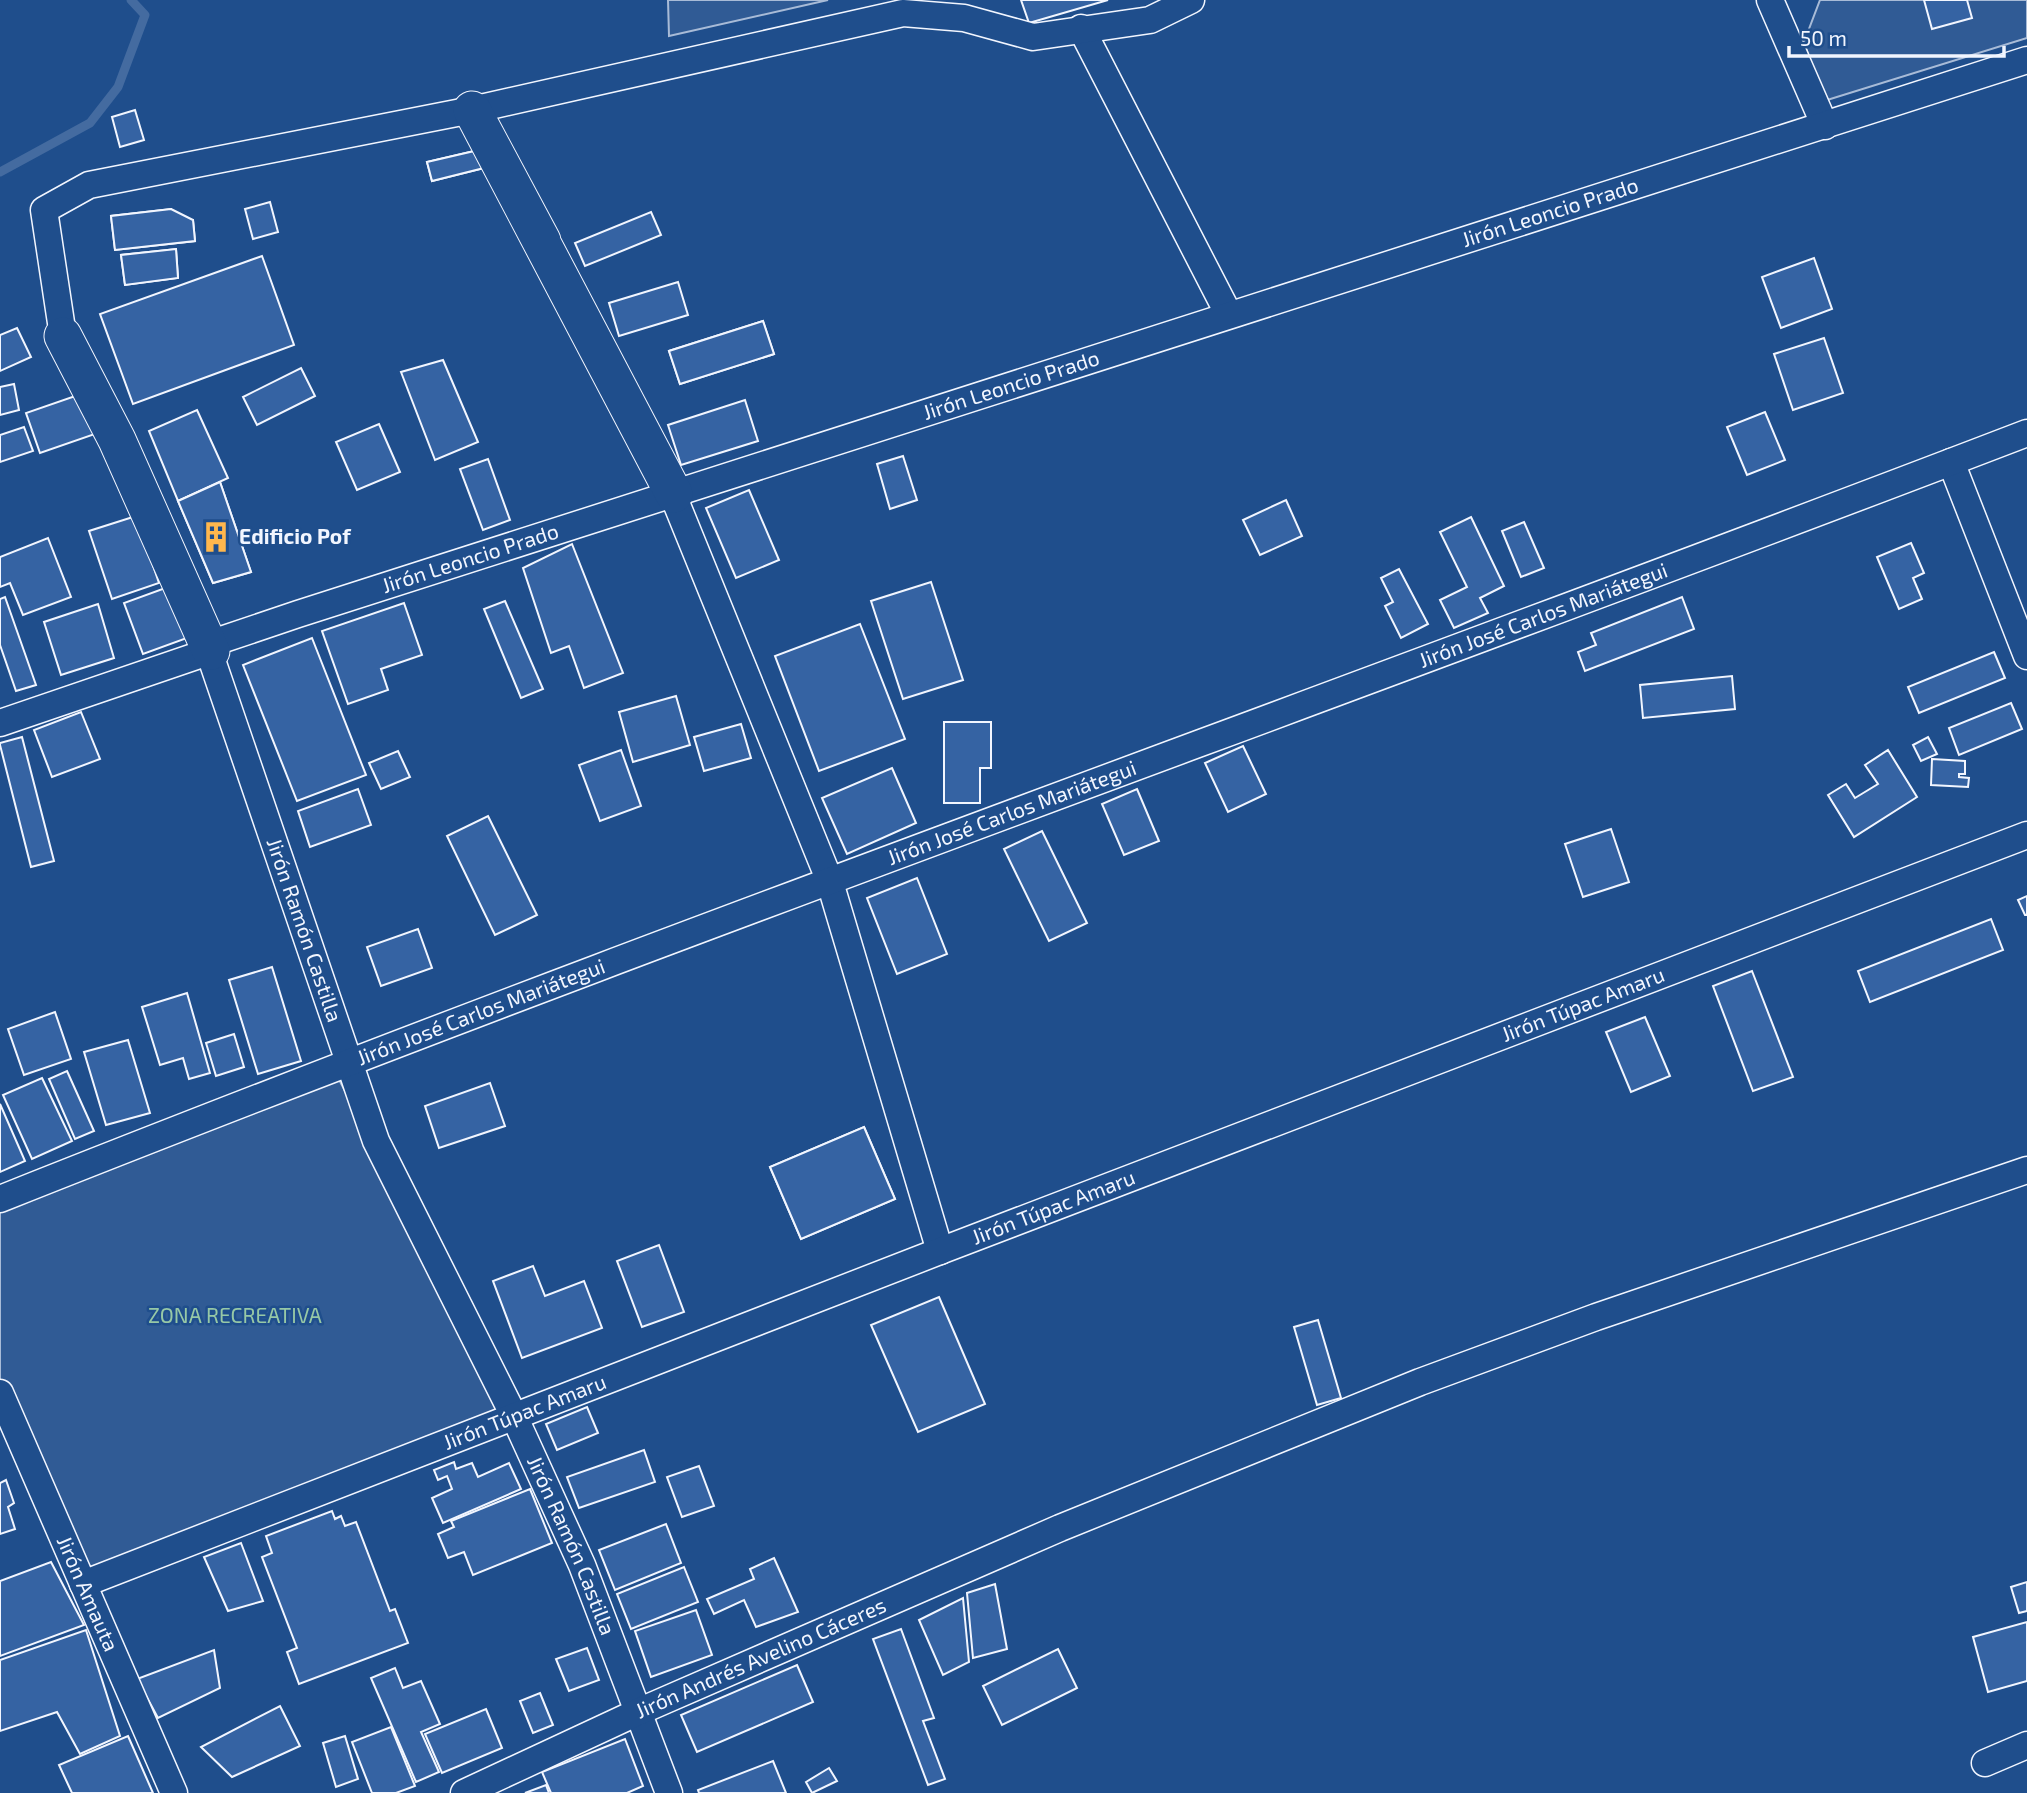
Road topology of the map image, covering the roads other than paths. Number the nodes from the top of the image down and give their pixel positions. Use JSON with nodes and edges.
{"nodes":[{"id":1,"x":1191,"y":0,"type":"edge"},
{"id":2,"x":1770,"y":0,"type":"edge"},
{"id":3,"x":1081,"y":28,"type":"junction"},
{"id":4,"x":2027,"y":60,"type":"edge"},
{"id":5,"x":472,"y":110,"type":"junction"},
{"id":6,"x":1825,"y":125,"type":"junction"},
{"id":7,"x":1229,"y":315,"type":"junction"},
{"id":8,"x":2027,"y":433,"type":"edge"},
{"id":9,"x":1951,"y":462,"type":"junction"},
{"id":10,"x":674,"y":494,"type":"junction"},
{"id":11,"x":211,"y":651,"type":"junction"},
{"id":12,"x":2027,"y":656,"type":"edge"},
{"id":13,"x":0,"y":723,"type":"edge"},
{"id":14,"x":2027,"y":835,"type":"edge"},
{"id":15,"x":829,"y":879,"type":"junction"},
{"id":16,"x":347,"y":1063,"type":"junction"},
{"id":17,"x":2027,"y":1170,"type":"edge"},
{"id":18,"x":0,"y":1199,"type":"edge"},
{"id":19,"x":940,"y":1251,"type":"junction"},
{"id":20,"x":0,"y":1393,"type":"edge"},
{"id":21,"x":514,"y":1416,"type":"junction"},
{"id":22,"x":83,"y":1584,"type":"junction"},
{"id":23,"x":638,"y":1713,"type":"junction"},
{"id":24,"x":2027,"y":1745,"type":"edge"},
{"id":25,"x":1985,"y":1763,"type":"dead end"},
{"id":26,"x":174,"y":1793,"type":"edge"},
{"id":27,"x":464,"y":1793,"type":"edge"},
{"id":28,"x":669,"y":1793,"type":"edge"}],
"edges":[{"from":1,"to":3,"type":"street"},
{"from":2,"to":6,"type":"street"},
{"from":3,"to":5,"type":"street"},
{"from":3,"to":7,"type":"street"},
{"from":4,"to":6,"type":"street","name":"Jirón Leoncio Prado"},
{"from":5,"to":10,"type":"street"},
{"from":5,"to":11,"type":"street","name":"Jirón Ramón Castilla"},
{"from":6,"to":7,"type":"street","name":"Jirón Leoncio Prado"},
{"from":7,"to":10,"type":"street","name":"Jirón Leoncio Prado"},
{"from":8,"to":9,"type":"street","name":"Jirón José Carlos Mariátegui"},
{"from":9,"to":12,"type":"street"},
{"from":9,"to":15,"type":"street","name":"Jirón José Carlos Mariátegui"},
{"from":10,"to":11,"type":"street","name":"Jirón Leoncio Prado"},
{"from":10,"to":15,"type":"street"},
{"from":11,"to":13,"type":"street","name":"Jirón Leoncio Prado"},
{"from":11,"to":16,"type":"street","name":"Jirón Ramón Castilla"},
{"from":14,"to":19,"type":"street","name":"Jirón Túpac Amaru"},
{"from":15,"to":16,"type":"street","name":"Jirón José Carlos Mariátegui"},
{"from":15,"to":19,"type":"street"},
{"from":16,"to":18,"type":"street","name":"Jirón José Carlos Mariátegui"},
{"from":16,"to":21,"type":"street","name":"Jirón Ramón Castilla"},
{"from":17,"to":23,"type":"street","name":"Jirón Andrés Avelino Cáceres"},
{"from":19,"to":21,"type":"street","name":"Jirón Túpac Amaru"},
{"from":20,"to":22,"type":"street","name":"Jirón Amauta"},
{"from":21,"to":22,"type":"street","name":"Jirón Túpac Amaru"},
{"from":21,"to":23,"type":"street","name":"Jirón Ramón Castilla"},
{"from":22,"to":26,"type":"street","name":"Jirón Amauta"},
{"from":23,"to":27,"type":"street","name":"Jirón Andrés Avelino Cáceres"},
{"from":23,"to":28,"type":"street","name":"Jirón Ramón Castilla"},
{"from":24,"to":25,"type":"street"}]}
